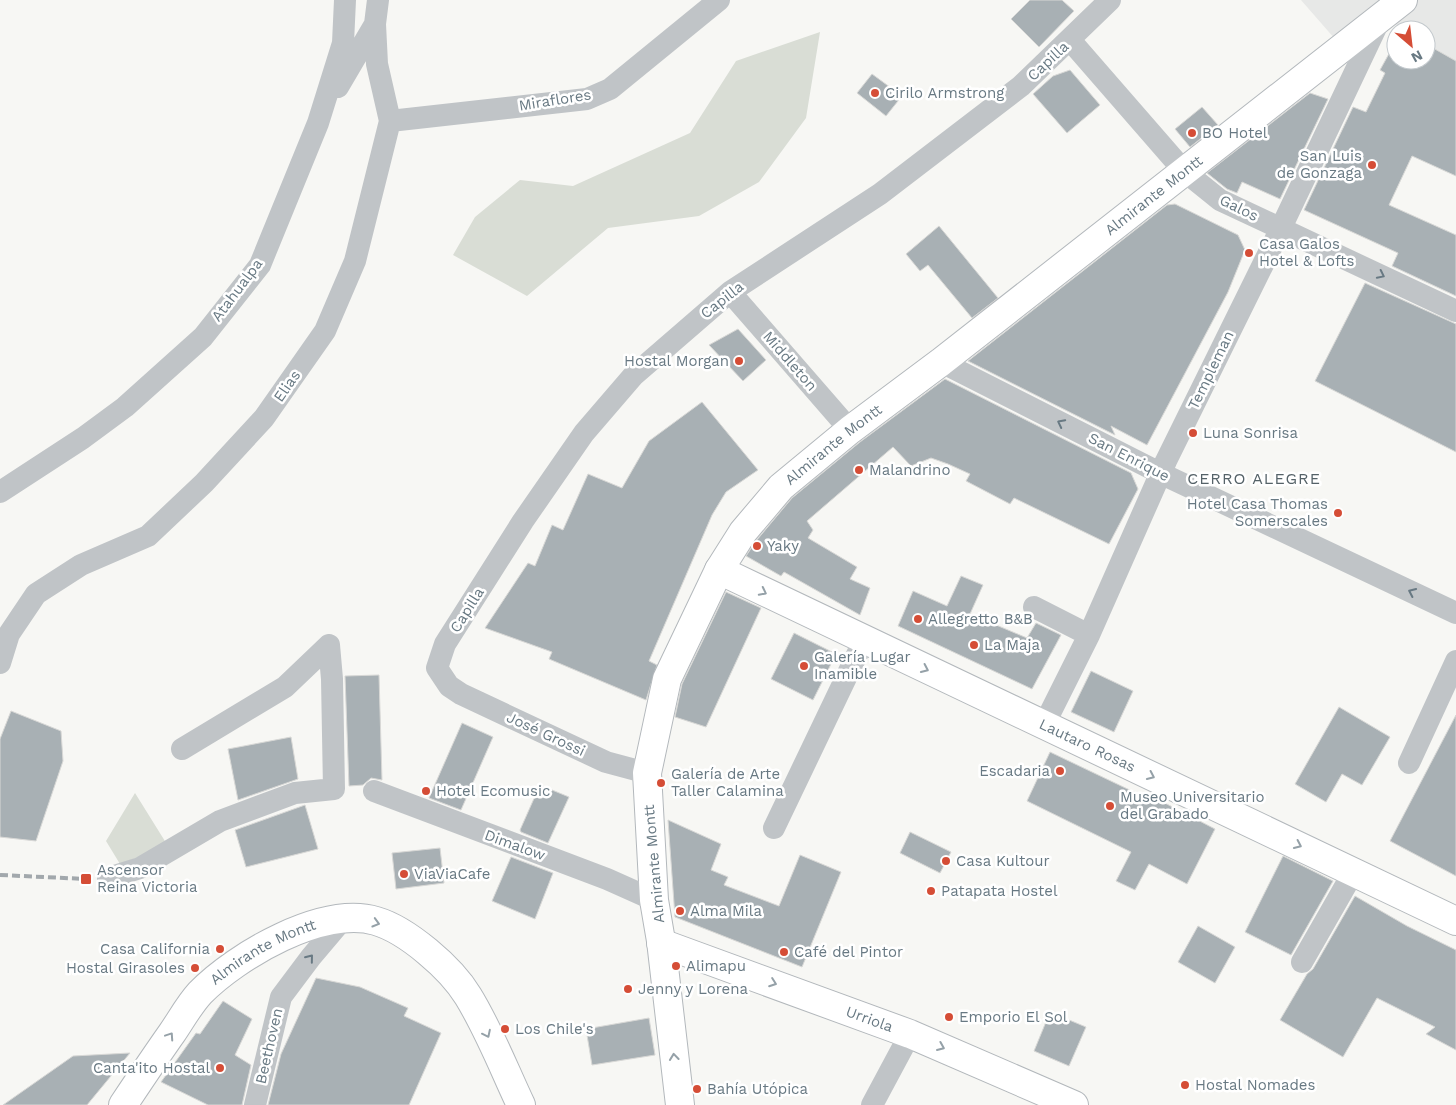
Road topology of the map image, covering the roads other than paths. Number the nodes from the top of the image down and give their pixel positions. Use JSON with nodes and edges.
{"nodes":[{"id":1,"x":346,"y":0,"type":"edge"},
{"id":2,"x":378,"y":0,"type":"edge"},
{"id":3,"x":719,"y":0,"type":"edge"},
{"id":4,"x":1110,"y":0,"type":"edge"},
{"id":5,"x":1403,"y":0,"type":"edge"},
{"id":6,"x":1381,"y":17,"type":"junction"},
{"id":7,"x":375,"y":24,"type":"junction"},
{"id":8,"x":1070,"y":40,"type":"junction"},
{"id":9,"x":322,"y":110,"type":"junction"},
{"id":10,"x":390,"y":121,"type":"junction"},
{"id":11,"x":1184,"y":171,"type":"junction"},
{"id":12,"x":1281,"y":228,"type":"junction"},
{"id":13,"x":730,"y":292,"type":"junction"},
{"id":14,"x":1456,"y":312,"type":"edge"},
{"id":15,"x":941,"y":362,"type":"junction"},
{"id":16,"x":850,"y":430,"type":"junction"},
{"id":17,"x":1162,"y":474,"type":"junction"},
{"id":18,"x":0,"y":492,"type":"edge"},
{"id":19,"x":719,"y":570,"type":"junction"},
{"id":20,"x":1034,"y":608,"type":"dead end"},
{"id":21,"x":1456,"y":613,"type":"edge"},
{"id":22,"x":1089,"y":635,"type":"junction"},
{"id":23,"x":864,"y":640,"type":"junction"},
{"id":24,"x":1456,"y":661,"type":"edge"},
{"id":25,"x":0,"y":663,"type":"edge"},
{"id":26,"x":449,"y":686,"type":"joint"},
{"id":27,"x":1044,"y":725,"type":"junction"},
{"id":28,"x":182,"y":749,"type":"dead end"},
{"id":29,"x":1408,"y":763,"type":"dead end"},
{"id":30,"x":648,"y":773,"type":"junction"},
{"id":31,"x":374,"y":791,"type":"dead end"},
{"id":32,"x":774,"y":828,"type":"dead end"},
{"id":33,"x":1354,"y":871,"type":"junction"},
{"id":34,"x":108,"y":878,"type":"dead end"},
{"id":35,"x":654,"y":900,"type":"junction"},
{"id":36,"x":344,"y":918,"type":"junction"},
{"id":37,"x":1456,"y":920,"type":"edge"},
{"id":38,"x":662,"y":943,"type":"junction"},
{"id":39,"x":1302,"y":962,"type":"dead end"},
{"id":40,"x":910,"y":1034,"type":"junction"},
{"id":41,"x":123,"y":1105,"type":"edge"},
{"id":42,"x":255,"y":1105,"type":"edge"},
{"id":43,"x":522,"y":1105,"type":"edge"},
{"id":44,"x":680,"y":1105,"type":"edge"},
{"id":45,"x":872,"y":1105,"type":"edge"},
{"id":46,"x":1074,"y":1105,"type":"edge"}],
"edges":[{"from":1,"to":9,"type":"street","name":"Atahualpa"},
{"from":2,"to":7,"type":"street","name":"Elias"},
{"from":3,"to":10,"type":"street","name":"Miraflores"},
{"from":4,"to":8,"type":"street","name":"Capilla"},
{"from":5,"to":6,"type":"main road","name":"Almirante Montt"},
{"from":6,"to":11,"type":"main road","name":"Almirante Montt"},
{"from":6,"to":12,"type":"street","name":"Templeman"},
{"from":7,"to":9,"type":"street"},
{"from":7,"to":10,"type":"street","name":"Elias"},
{"from":8,"to":11,"type":"street","name":"Galos"},
{"from":8,"to":13,"type":"street","name":"Capilla"},
{"from":9,"to":18,"type":"street","name":"Atahualpa"},
{"from":10,"to":25,"type":"street","name":"Elias"},
{"from":11,"to":12,"type":"street","name":"Galos"},
{"from":11,"to":15,"type":"main road","name":"Almirante Montt"},
{"from":12,"to":14,"type":"street","name":"Galos","one_way":true},
{"from":12,"to":17,"type":"street","name":"Templeman"},
{"from":13,"to":16,"type":"street","name":"Middleton"},
{"from":13,"to":26,"type":"street","name":"Capilla"},
{"from":15,"to":16,"type":"main road","name":"Almirante Montt"},
{"from":17,"to":15,"type":"street","name":"San Enrique","one_way":true},
{"from":16,"to":19,"type":"main road","name":"Almirante Montt"},
{"from":21,"to":17,"type":"street","name":"San Enrique","one_way":true},
{"from":17,"to":22,"type":"street","name":"Templeman"},
{"from":19,"to":23,"type":"main road","name":"Lautaro Rosas","one_way":true},
{"from":19,"to":30,"type":"main road","name":"Almirante Montt"},
{"from":20,"to":22,"type":"street"},
{"from":22,"to":27,"type":"street","name":"Templeman"},
{"from":23,"to":27,"type":"main road","name":"Lautaro Rosas","one_way":true},
{"from":23,"to":32,"type":"street"},
{"from":24,"to":29,"type":"street"},
{"from":26,"to":30,"type":"street","name":"José Grossi"},
{"from":27,"to":33,"type":"main road","name":"Lautaro Rosas","one_way":true},
{"from":28,"to":34,"type":"street"},
{"from":30,"to":35,"type":"main road","name":"Almirante Montt"},
{"from":31,"to":35,"type":"street","name":"Dimalow"},
{"from":33,"to":37,"type":"main road","name":"Lautaro Rosas"},
{"from":33,"to":39,"type":"street"},
{"from":35,"to":38,"type":"main road","name":"Almirante Montt"},
{"from":41,"to":36,"type":"main road","name":"Almirante Montt","one_way":true},
{"from":42,"to":36,"type":"street","name":"Beethoven","one_way":true},
{"from":36,"to":43,"type":"main road","name":"Almirante Montt","one_way":true},
{"from":38,"to":40,"type":"main road","name":"Urriola","one_way":true},
{"from":44,"to":38,"type":"main road","name":"Almirante Montt","one_way":true},
{"from":40,"to":45,"type":"street"},
{"from":40,"to":46,"type":"main road","name":"Urriola","one_way":true}]}
